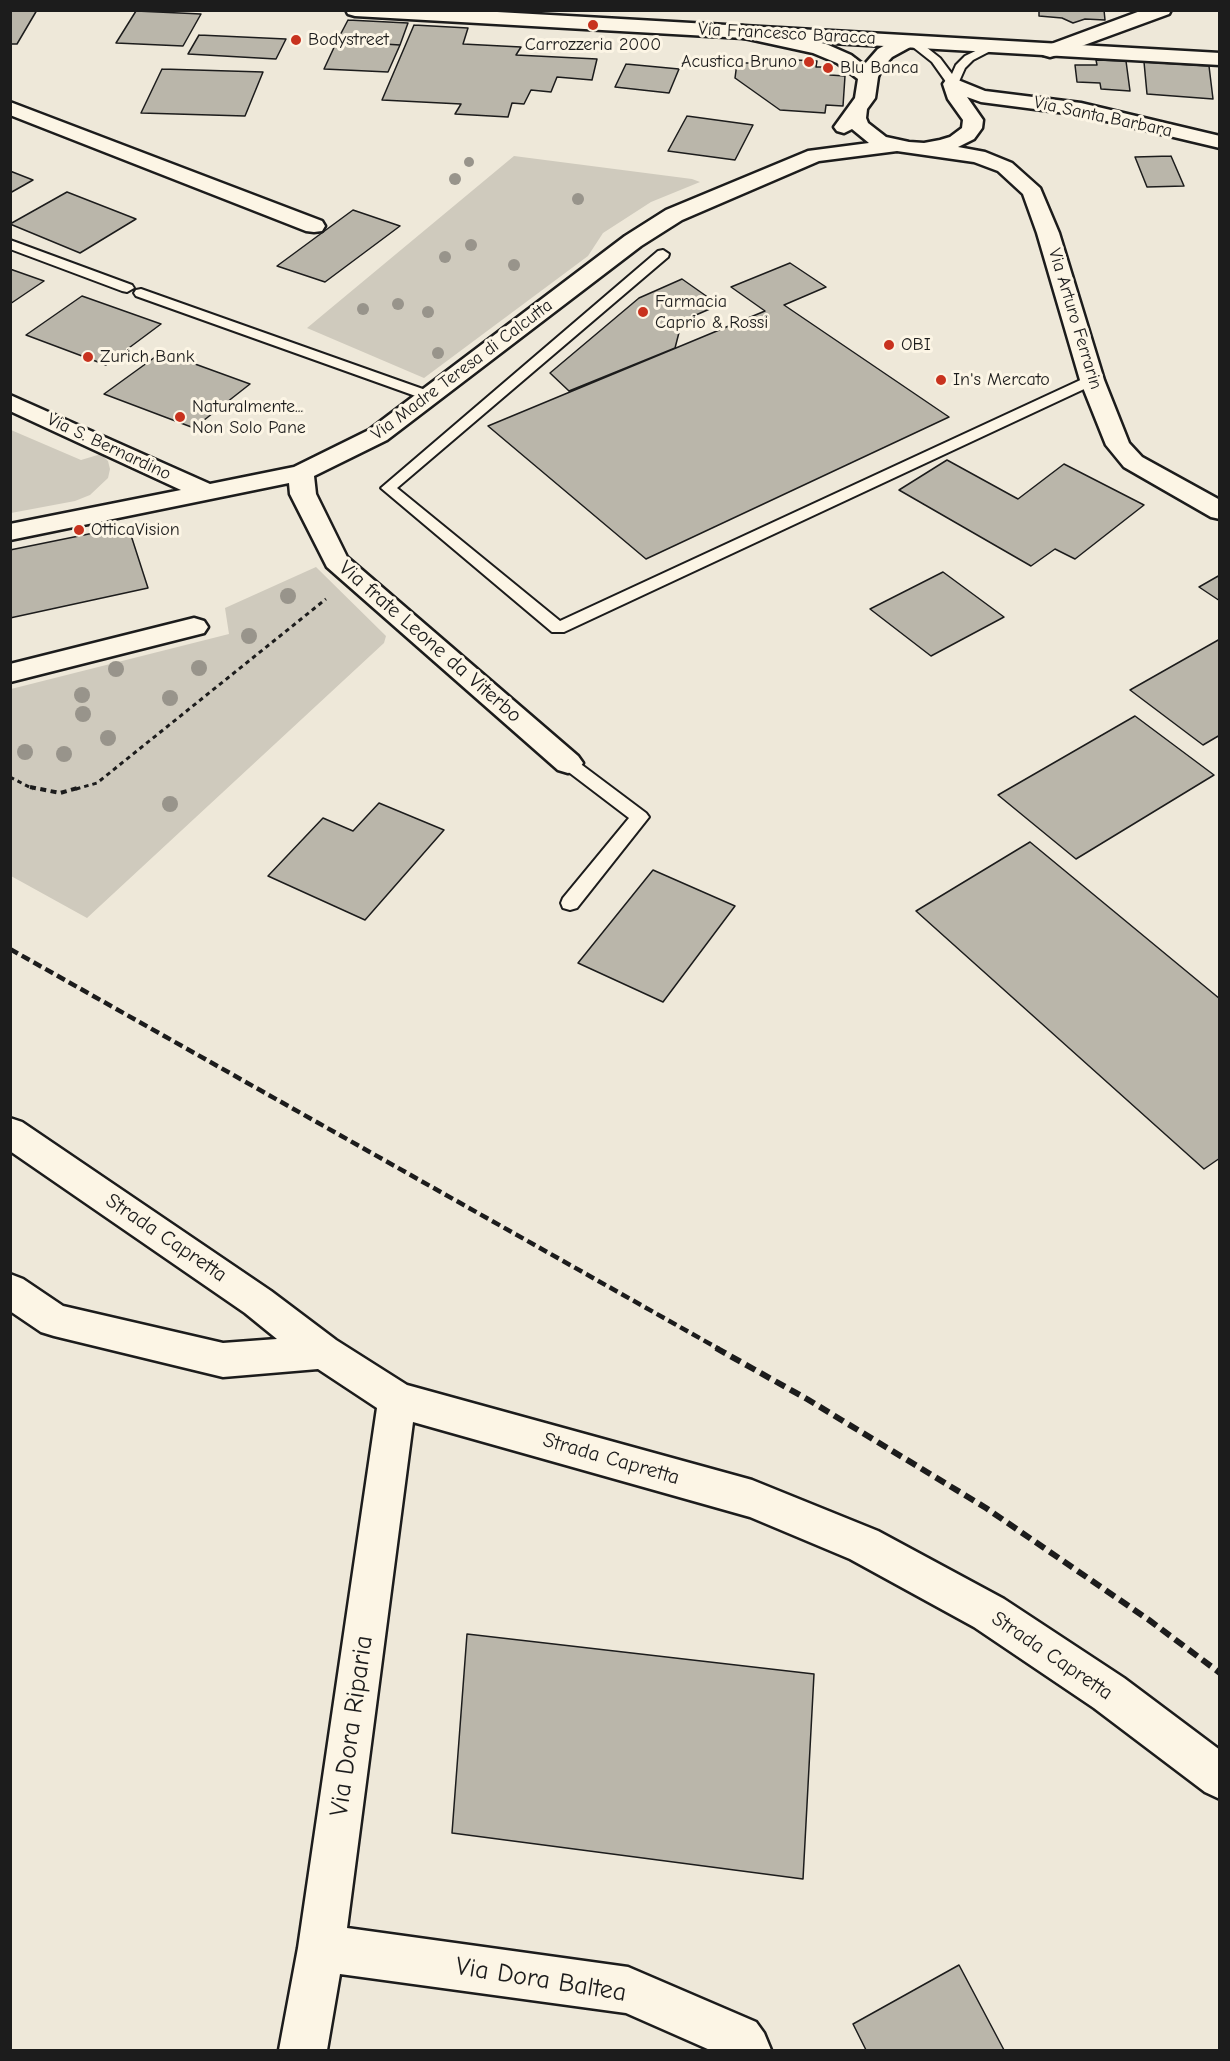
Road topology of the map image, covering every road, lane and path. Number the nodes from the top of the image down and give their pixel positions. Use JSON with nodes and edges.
{"nodes":[{"id":1,"x":355,"y":10,"type":"edge"},
{"id":2,"x":1162,"y":10,"type":"edge"},
{"id":3,"x":740,"y":32,"type":"junction"},
{"id":4,"x":907,"y":41,"type":"junction"},
{"id":5,"x":992,"y":47,"type":"junction"},
{"id":6,"x":1050,"y":51,"type":"junction"},
{"id":7,"x":1220,"y":59,"type":"edge"},
{"id":8,"x":868,"y":77,"type":"junction"},
{"id":9,"x":953,"y":84,"type":"junction"},
{"id":10,"x":10,"y":108,"type":"edge"},
{"id":11,"x":858,"y":110,"type":"junction"},
{"id":12,"x":1220,"y":142,"type":"edge"},
{"id":13,"x":894,"y":146,"type":"junction"},
{"id":14,"x":924,"y":149,"type":"junction"},
{"id":15,"x":815,"y":155,"type":"junction"},
{"id":16,"x":314,"y":226,"type":"dead end"},
{"id":17,"x":10,"y":244,"type":"edge"},
{"id":18,"x":663,"y":254,"type":"dead end"},
{"id":19,"x":127,"y":288,"type":"dead end"},
{"id":20,"x":141,"y":293,"type":"dead end"},
{"id":21,"x":1092,"y":380,"type":"junction"},
{"id":22,"x":429,"y":396,"type":"junction"},
{"id":23,"x":10,"y":402,"type":"edge"},
{"id":24,"x":301,"y":472,"type":"junction"},
{"id":25,"x":207,"y":492,"type":"junction"},
{"id":26,"x":1220,"y":511,"type":"edge"},
{"id":27,"x":10,"y":532,"type":"edge"},
{"id":28,"x":355,"y":576,"type":"junction"},
{"id":29,"x":194,"y":627,"type":"dead end"},
{"id":30,"x":10,"y":673,"type":"edge"},
{"id":31,"x":568,"y":763,"type":"joint"},
{"id":32,"x":10,"y":777,"type":"edge"},
{"id":33,"x":570,"y":903,"type":"dead end"},
{"id":34,"x":10,"y":1132,"type":"edge"},
{"id":35,"x":10,"y":1290,"type":"edge"},
{"id":36,"x":322,"y":1352,"type":"junction"},
{"id":37,"x":397,"y":1400,"type":"junction"},
{"id":38,"x":1220,"y":1777,"type":"edge"},
{"id":39,"x":321,"y":1948,"type":"junction"},
{"id":40,"x":303,"y":2050,"type":"edge"},
{"id":41,"x":747,"y":2050,"type":"edge"}],
"edges":[{"from":1,"to":3,"type":"street","name":"Via Francesco Baracca"},
{"from":2,"to":6,"type":"street"},
{"from":3,"to":4,"type":"street","name":"Via Francesco Baracca"},
{"from":3,"to":8,"type":"street"},
{"from":4,"to":5,"type":"street","name":"Via Francesco Baracca"},
{"from":4,"to":8,"type":"street"},
{"from":4,"to":9,"type":"lane"},
{"from":5,"to":6,"type":"street","name":"Via Francesco Baracca"},
{"from":5,"to":9,"type":"lane"},
{"from":6,"to":7,"type":"street","name":"Via Francesco Baracca"},
{"from":8,"to":11,"type":"street"},
{"from":9,"to":12,"type":"street","name":"Via Santa Barbara"},
{"from":9,"to":14,"type":"street"},
{"from":10,"to":16,"type":"street"},
{"from":11,"to":13,"type":"street"},
{"from":11,"to":15,"type":"street"},
{"from":13,"to":14,"type":"street"},
{"from":13,"to":15,"type":"street"},
{"from":14,"to":21,"type":"street","name":"Via Arturo Ferrarin"},
{"from":15,"to":22,"type":"street","name":"Via Madre Teresa di Calcutta"},
{"from":17,"to":19,"type":"lane"},
{"from":18,"to":21,"type":"lane"},
{"from":20,"to":22,"type":"lane"},
{"from":21,"to":26,"type":"street","name":"Via Arturo Ferrarin"},
{"from":22,"to":24,"type":"street","name":"Via Madre Teresa di Calcutta"},
{"from":23,"to":25,"type":"street","name":"Via S. Bernardino"},
{"from":24,"to":25,"type":"street","name":"Via Madre Teresa di Calcutta"},
{"from":24,"to":28,"type":"street","name":"Via frate Leone da Viterbo"},
{"from":25,"to":27,"type":"street","name":"Via Madre Teresa di Calcutta"},
{"from":28,"to":31,"type":"street","name":"Via frate Leone da Viterbo"},
{"from":28,"to":32,"type":"path"},
{"from":29,"to":30,"type":"street"},
{"from":31,"to":33,"type":"lane"},
{"from":34,"to":36,"type":"street","name":"Strada Capretta"},
{"from":35,"to":36,"type":"street"},
{"from":36,"to":37,"type":"street","name":"Strada Capretta"},
{"from":37,"to":38,"type":"street","name":"Strada Capretta"},
{"from":37,"to":39,"type":"street","name":"Via Dora Riparia"},
{"from":39,"to":40,"type":"street","name":"Via Dora Riparia"},
{"from":39,"to":41,"type":"street","name":"Via Dora Baltea"}]}
